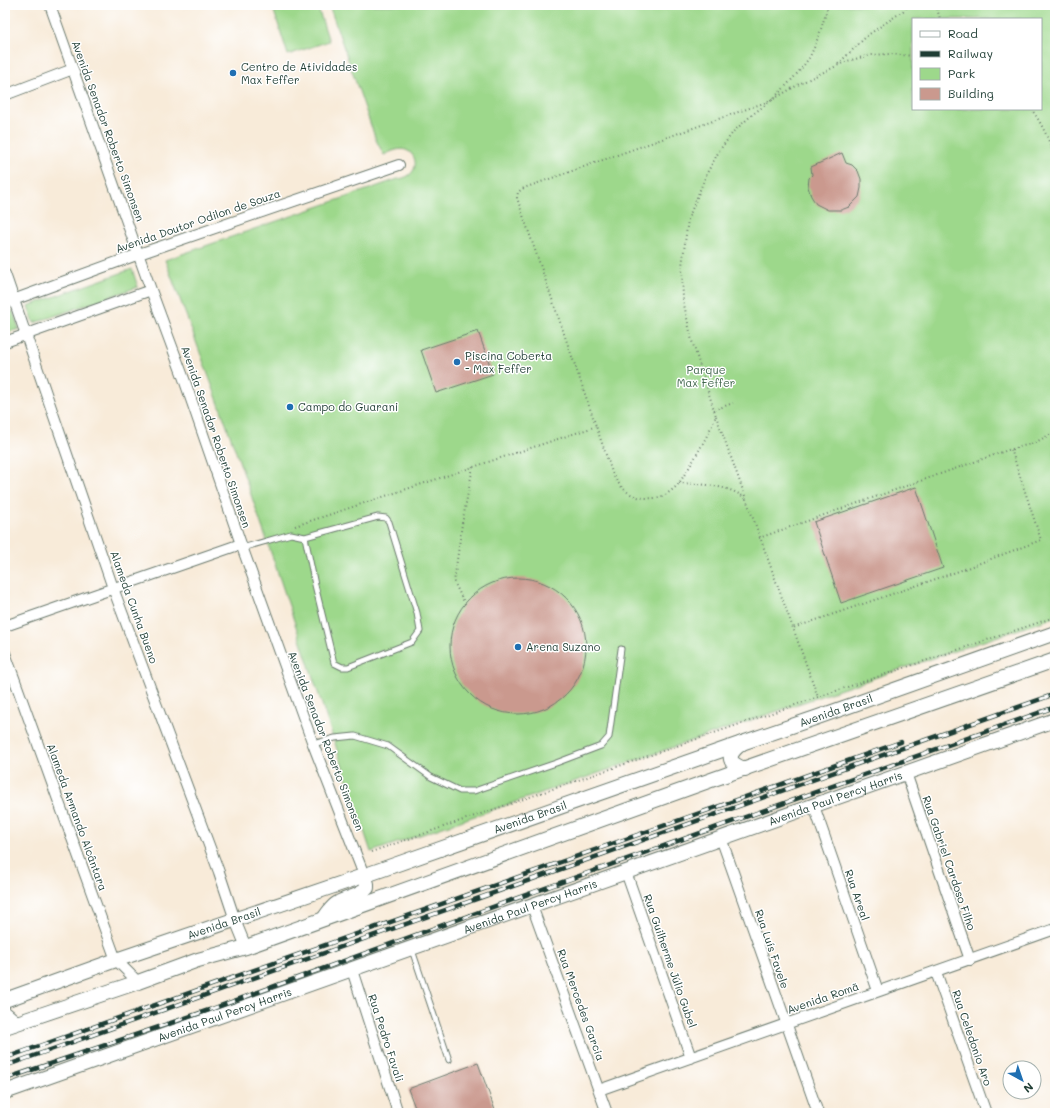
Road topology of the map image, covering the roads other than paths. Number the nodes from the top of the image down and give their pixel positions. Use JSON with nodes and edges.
{"nodes":[{"id":1,"x":50,"y":5,"type":"edge"},
{"id":2,"x":73,"y":69,"type":"junction"},
{"id":3,"x":5,"y":95,"type":"edge"},
{"id":4,"x":399,"y":164,"type":"dead end"},
{"id":5,"x":139,"y":254,"type":"junction"},
{"id":6,"x":5,"y":274,"type":"edge"},
{"id":7,"x":151,"y":290,"type":"junction"},
{"id":8,"x":10,"y":301,"type":"edge"},
{"id":9,"x":26,"y":334,"type":"junction"},
{"id":10,"x":5,"y":342,"type":"edge"},
{"id":11,"x":305,"y":537,"type":"junction"},
{"id":12,"x":242,"y":546,"type":"junction"},
{"id":13,"x":113,"y":588,"type":"junction"},
{"id":14,"x":5,"y":626,"type":"edge"},
{"id":15,"x":1055,"y":633,"type":"edge"},
{"id":16,"x":622,"y":649,"type":"dead end"},
{"id":17,"x":5,"y":654,"type":"edge"},
{"id":18,"x":1055,"y":660,"type":"edge"},
{"id":19,"x":1055,"y":720,"type":"edge"},
{"id":20,"x":742,"y":743,"type":"junction"},
{"id":21,"x":313,"y":744,"type":"junction"},
{"id":22,"x":709,"y":754,"type":"junction"},
{"id":23,"x":745,"y":769,"type":"junction"},
{"id":24,"x":906,"y":773,"type":"junction"},
{"id":25,"x":714,"y":780,"type":"junction"},
{"id":26,"x":814,"y":806,"type":"junction"},
{"id":27,"x":721,"y":838,"type":"junction"},
{"id":28,"x":626,"y":872,"type":"junction"},
{"id":29,"x":364,"y":875,"type":"junction"},
{"id":30,"x":532,"y":906,"type":"junction"},
{"id":31,"x":325,"y":918,"type":"junction"},
{"id":32,"x":235,"y":920,"type":"junction"},
{"id":33,"x":1055,"y":929,"type":"edge"},
{"id":34,"x":246,"y":947,"type":"junction"},
{"id":35,"x":412,"y":949,"type":"junction"},
{"id":36,"x":116,"y":960,"type":"junction"},
{"id":37,"x":970,"y":960,"type":"junction"},
{"id":38,"x":352,"y":970,"type":"junction"},
{"id":39,"x":936,"y":972,"type":"junction"},
{"id":40,"x":138,"y":982,"type":"junction"},
{"id":41,"x":878,"y":992,"type":"junction"},
{"id":42,"x":5,"y":1000,"type":"edge"},
{"id":43,"x":5,"y":1011,"type":"edge"},
{"id":44,"x":18,"y":1022,"type":"junction"},
{"id":45,"x":786,"y":1024,"type":"junction"},
{"id":46,"x":5,"y":1027,"type":"edge"},
{"id":47,"x":691,"y":1058,"type":"junction"},
{"id":48,"x":449,"y":1060,"type":"dead end"},
{"id":49,"x":599,"y":1090,"type":"junction"},
{"id":50,"x":5,"y":1092,"type":"edge"},
{"id":51,"x":398,"y":1113,"type":"edge"},
{"id":52,"x":607,"y":1113,"type":"edge"},
{"id":53,"x":818,"y":1113,"type":"edge"},
{"id":54,"x":986,"y":1113,"type":"edge"}],
"edges":[{"from":1,"to":2,"type":"street","name":"Avenida Senador Roberto Simonsen"},
{"from":2,"to":3,"type":"street"},
{"from":2,"to":5,"type":"street","name":"Avenida Senador Roberto Simonsen"},
{"from":4,"to":5,"type":"street","name":"Avenida Doutor Odilon de Souza"},
{"from":5,"to":7,"type":"street","name":"Avenida Senador Roberto Simonsen"},
{"from":5,"to":8,"type":"street","name":"Avenida Doutor Odilon de Souza"},
{"from":6,"to":8,"type":"street","name":"Alameda Cunha Bueno"},
{"from":7,"to":9,"type":"street"},
{"from":7,"to":12,"type":"street","name":"Avenida Senador Roberto Simonsen"},
{"from":8,"to":9,"type":"street","name":"Alameda Cunha Bueno"},
{"from":9,"to":10,"type":"street"},
{"from":9,"to":13,"type":"street","name":"Alameda Cunha Bueno"},
{"from":11,"to":11,"type":"lane"},
{"from":11,"to":12,"type":"lane"},
{"from":12,"to":13,"type":"street"},
{"from":12,"to":21,"type":"street","name":"Avenida Senador Roberto Simonsen"},
{"from":13,"to":14,"type":"street"},
{"from":13,"to":32,"type":"street","name":"Alameda Cunha Bueno"},
{"from":15,"to":20,"type":"main road","name":"Avenida Brasil"},
{"from":16,"to":21,"type":"lane"},
{"from":17,"to":36,"type":"street","name":"Alameda Armando Alcântara"},
{"from":18,"to":23,"type":"main road"},
{"from":19,"to":24,"type":"main road","name":"Avenida Paul Percy Harris"},
{"from":20,"to":22,"type":"main road","name":"Avenida Brasil"},
{"from":20,"to":23,"type":"main road"},
{"from":21,"to":29,"type":"street","name":"Avenida Senador Roberto Simonsen"},
{"from":22,"to":25,"type":"main road"},
{"from":22,"to":29,"type":"main road","name":"Avenida Brasil"},
{"from":23,"to":25,"type":"main road"},
{"from":24,"to":26,"type":"main road","name":"Avenida Paul Percy Harris"},
{"from":24,"to":37,"type":"street","name":"Rua Gabriel Cardoso Filho"},
{"from":25,"to":31,"type":"main road"},
{"from":26,"to":27,"type":"main road","name":"Avenida Paul Percy Harris"},
{"from":26,"to":41,"type":"street","name":"Rua Areal"},
{"from":27,"to":28,"type":"main road","name":"Avenida Paul Percy Harris"},
{"from":27,"to":45,"type":"street","name":"Rua Luís Favele"},
{"from":28,"to":30,"type":"main road","name":"Avenida Paul Percy Harris"},
{"from":28,"to":47,"type":"street","name":"Rua Guilherme Júlio Gubel"},
{"from":29,"to":31,"type":"main road"},
{"from":29,"to":32,"type":"main road","name":"Avenida Brasil"},
{"from":30,"to":35,"type":"main road","name":"Avenida Paul Percy Harris"},
{"from":30,"to":49,"type":"street","name":"Rua Mercedes Garcia"},
{"from":31,"to":34,"type":"main road"},
{"from":32,"to":34,"type":"street","name":"Alameda Cunha Bueno"},
{"from":32,"to":36,"type":"main road","name":"Avenida Brasil"},
{"from":33,"to":37,"type":"street","name":"Avenida Romã"},
{"from":34,"to":40,"type":"main road"},
{"from":35,"to":38,"type":"main road","name":"Avenida Paul Percy Harris"},
{"from":35,"to":48,"type":"lane"},
{"from":36,"to":40,"type":"street","name":"Alameda Armando Alcântara"},
{"from":36,"to":42,"type":"main road","name":"Avenida Brasil"},
{"from":37,"to":39,"type":"street","name":"Avenida Romã"},
{"from":38,"to":50,"type":"main road","name":"Avenida Paul Percy Harris"},
{"from":38,"to":51,"type":"street","name":"Rua Pedro Favali"},
{"from":39,"to":41,"type":"street","name":"Avenida Romã"},
{"from":39,"to":54,"type":"street","name":"Rua Celedonio Aro"},
{"from":40,"to":44,"type":"main road"},
{"from":41,"to":45,"type":"street","name":"Avenida Romã"},
{"from":43,"to":44,"type":"street"},
{"from":44,"to":46,"type":"main road"},
{"from":45,"to":47,"type":"street","name":"Avenida Romã"},
{"from":45,"to":53,"type":"street","name":"Rua Luís Favele"},
{"from":47,"to":49,"type":"street","name":"Avenida Romã"},
{"from":49,"to":52,"type":"street","name":"Rua Mercedes Garcia"}]}
